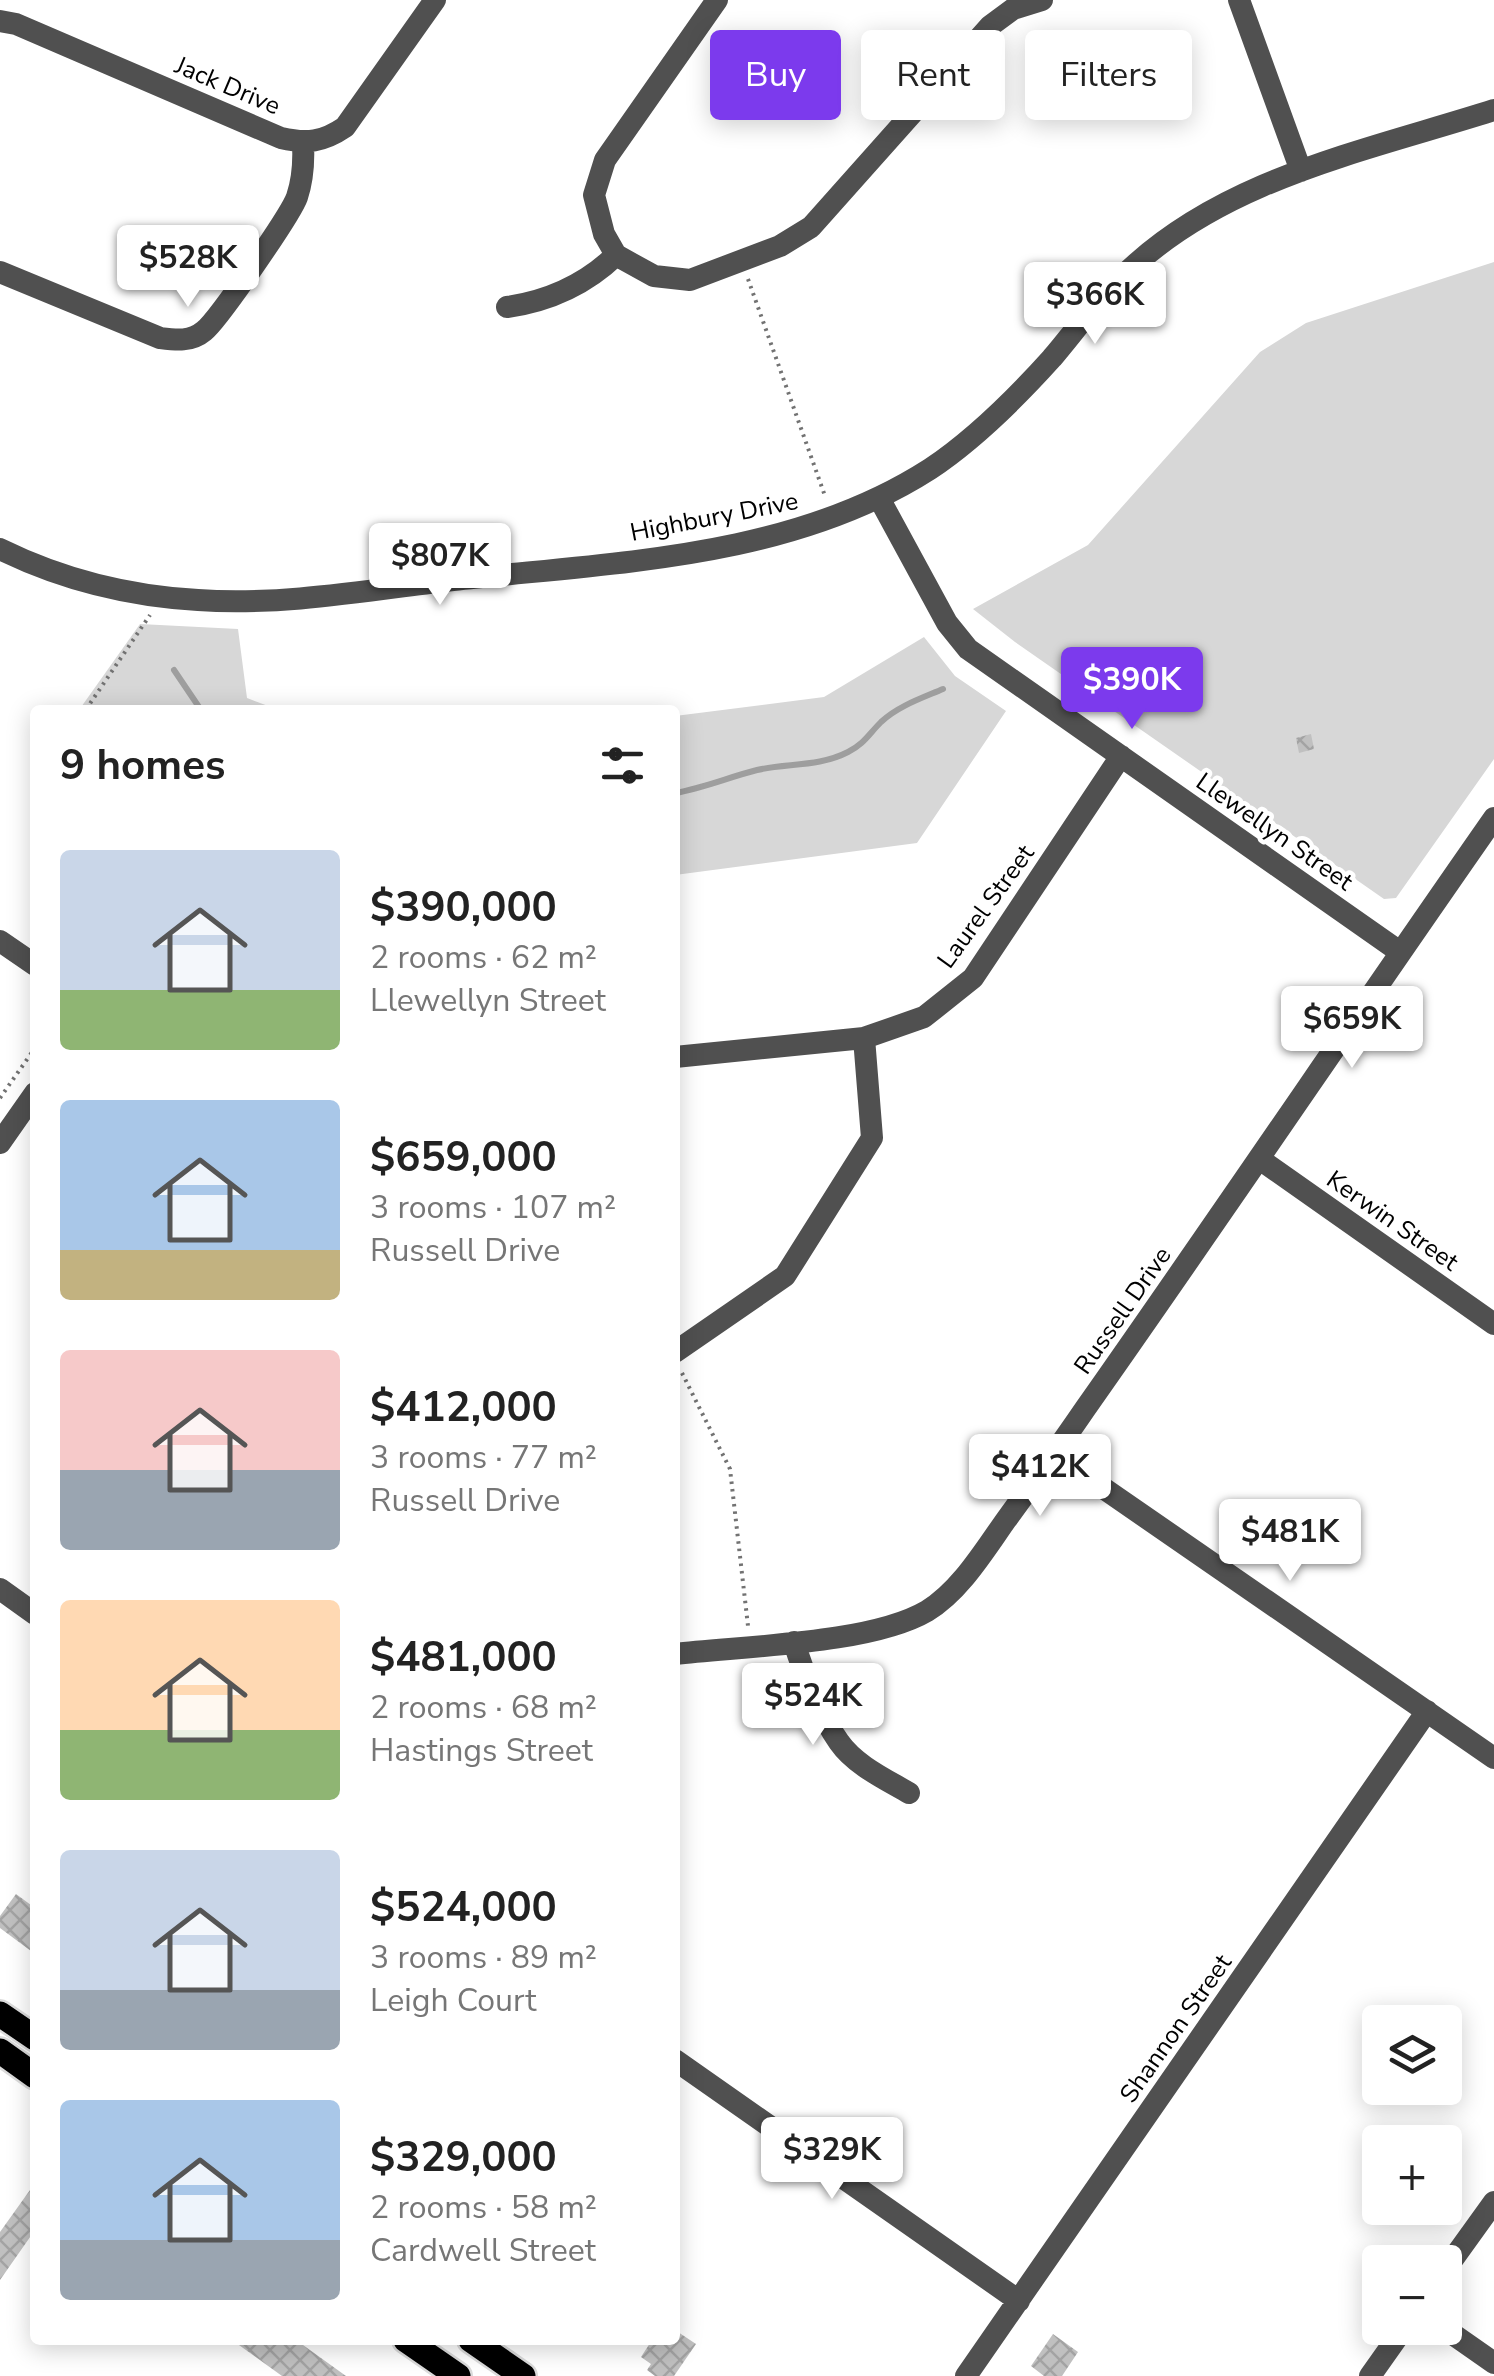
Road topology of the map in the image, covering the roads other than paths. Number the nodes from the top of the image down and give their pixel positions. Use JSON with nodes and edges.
{"nodes":[{"id":1,"x":435,"y":0,"type":"edge"},
{"id":2,"x":717,"y":0,"type":"edge"},
{"id":3,"x":1042,"y":0,"type":"edge"},
{"id":4,"x":1240,"y":0,"type":"edge"},
{"id":5,"x":1009,"y":4,"type":"edge"},
{"id":6,"x":0,"y":22,"type":"edge"},
{"id":7,"x":1494,"y":110,"type":"edge"},
{"id":8,"x":303,"y":144,"type":"junction"},
{"id":9,"x":1301,"y":171,"type":"junction"},
{"id":10,"x":616,"y":255,"type":"junction"},
{"id":11,"x":0,"y":272,"type":"edge"},
{"id":12,"x":507,"y":307,"type":"dead end"},
{"id":13,"x":879,"y":498,"type":"junction"},
{"id":14,"x":0,"y":549,"type":"edge"},
{"id":15,"x":1121,"y":756,"type":"junction"},
{"id":16,"x":1494,"y":818,"type":"edge"},
{"id":17,"x":0,"y":941,"type":"edge"},
{"id":18,"x":1400,"y":952,"type":"junction"},
{"id":19,"x":30,"y":962,"type":"edge"},
{"id":20,"x":864,"y":1038,"type":"junction"},
{"id":21,"x":680,"y":1056,"type":"edge"},
{"id":22,"x":30,"y":1099,"type":"edge"},
{"id":23,"x":0,"y":1143,"type":"edge"},
{"id":24,"x":1260,"y":1160,"type":"junction"},
{"id":25,"x":1494,"y":1324,"type":"edge"},
{"id":26,"x":680,"y":1359,"type":"edge"},
{"id":27,"x":1054,"y":1454,"type":"junction"},
{"id":28,"x":0,"y":1589,"type":"edge"},
{"id":29,"x":30,"y":1610,"type":"edge"},
{"id":30,"x":794,"y":1642,"type":"junction"},
{"id":31,"x":680,"y":1653,"type":"edge"},
{"id":32,"x":1428,"y":1711,"type":"junction"},
{"id":33,"x":1494,"y":1758,"type":"edge"},
{"id":34,"x":909,"y":1792,"type":"dead end"},
{"id":35,"x":0,"y":2014,"type":"edge"},
{"id":36,"x":30,"y":2035,"type":"edge"},
{"id":37,"x":0,"y":2051,"type":"edge"},
{"id":38,"x":680,"y":2064,"type":"edge"},
{"id":39,"x":30,"y":2072,"type":"edge"},
{"id":40,"x":1494,"y":2202,"type":"edge"},
{"id":41,"x":1462,"y":2246,"type":"edge"},
{"id":42,"x":1019,"y":2301,"type":"junction"},
{"id":43,"x":1462,"y":2341,"type":"edge"},
{"id":44,"x":413,"y":2345,"type":"edge"},
{"id":45,"x":478,"y":2345,"type":"edge"},
{"id":46,"x":1392,"y":2345,"type":"edge"},
{"id":47,"x":1494,"y":2363,"type":"edge"},
{"id":48,"x":458,"y":2376,"type":"edge"},
{"id":49,"x":523,"y":2376,"type":"edge"},
{"id":50,"x":966,"y":2376,"type":"edge"},
{"id":51,"x":1370,"y":2376,"type":"edge"}],
"edges":[{"from":1,"to":8,"type":"street"},
{"from":2,"to":10,"type":"street"},
{"from":3,"to":5,"type":"street"},
{"from":4,"to":9,"type":"street"},
{"from":5,"to":10,"type":"street"},
{"from":6,"to":8,"type":"street","name":"Jack Drive"},
{"from":7,"to":9,"type":"street","name":"Highbury Drive"},
{"from":8,"to":11,"type":"street"},
{"from":9,"to":13,"type":"street","name":"Highbury Drive"},
{"from":10,"to":12,"type":"street"},
{"from":13,"to":14,"type":"street","name":"Highbury Drive"},
{"from":13,"to":15,"type":"street","name":"Llewellyn Street"},
{"from":15,"to":18,"type":"street","name":"Llewellyn Street"},
{"from":15,"to":20,"type":"street","name":"Laurel Street"},
{"from":16,"to":18,"type":"street","name":"Russell Drive"},
{"from":17,"to":19,"type":"street"},
{"from":18,"to":24,"type":"street","name":"Russell Drive"},
{"from":20,"to":21,"type":"street","name":"Laurel Street"},
{"from":20,"to":26,"type":"street"},
{"from":22,"to":23,"type":"street"},
{"from":24,"to":25,"type":"street","name":"Kerwin Street"},
{"from":24,"to":27,"type":"street","name":"Russell Drive"},
{"from":27,"to":30,"type":"street","name":"Russell Drive"},
{"from":27,"to":32,"type":"street"},
{"from":28,"to":29,"type":"street"},
{"from":30,"to":31,"type":"street","name":"Russell Drive"},
{"from":30,"to":34,"type":"street"},
{"from":32,"to":33,"type":"street"},
{"from":32,"to":42,"type":"street","name":"Shannon Street"},
{"from":35,"to":36,"type":"main road"},
{"from":37,"to":39,"type":"main road"},
{"from":38,"to":42,"type":"street"},
{"from":40,"to":41,"type":"street"},
{"from":42,"to":50,"type":"street","name":"Shannon Street"},
{"from":43,"to":47,"type":"street"},
{"from":44,"to":48,"type":"main road"},
{"from":45,"to":49,"type":"main road"},
{"from":46,"to":51,"type":"street"}]}
